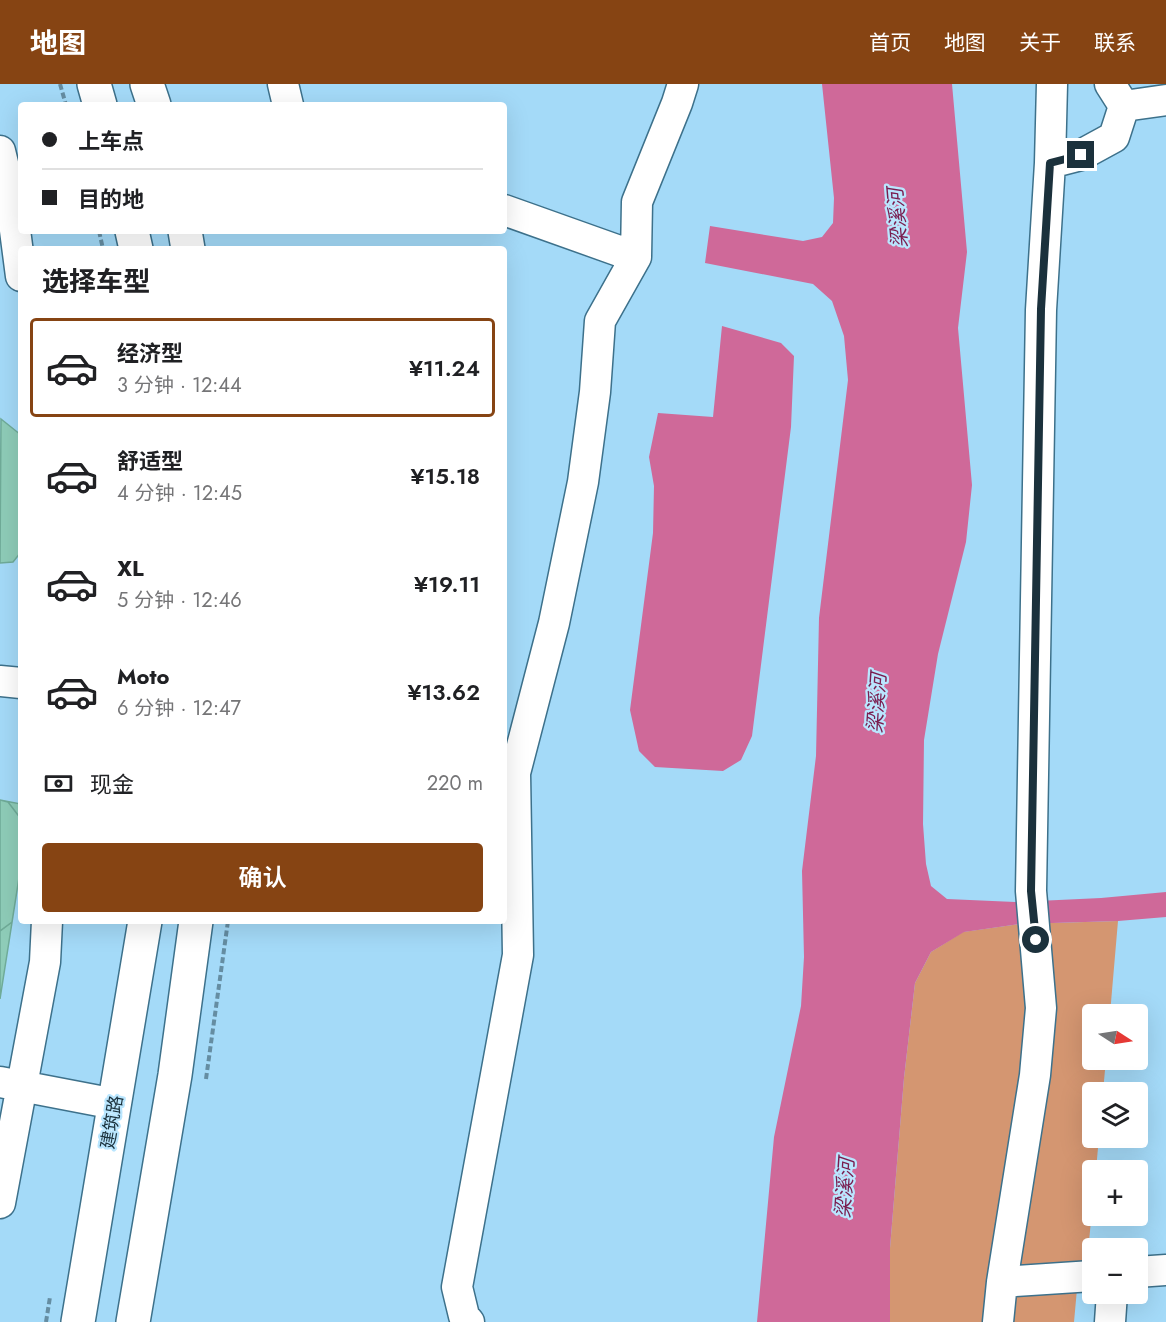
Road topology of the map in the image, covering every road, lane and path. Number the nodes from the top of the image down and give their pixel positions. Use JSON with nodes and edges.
{"nodes":[{"id":1,"x":60,"y":84,"type":"edge"},
{"id":2,"x":94,"y":84,"type":"edge"},
{"id":3,"x":147,"y":84,"type":"edge"},
{"id":4,"x":283,"y":84,"type":"edge"},
{"id":5,"x":683,"y":84,"type":"edge"},
{"id":6,"x":1052,"y":84,"type":"edge"},
{"id":7,"x":1117,"y":95,"type":"edge"},
{"id":8,"x":1166,"y":100,"type":"edge"},
{"id":9,"x":65,"y":102,"type":"edge"},
{"id":10,"x":99,"y":102,"type":"edge"},
{"id":11,"x":153,"y":102,"type":"edge"},
{"id":12,"x":287,"y":102,"type":"edge"},
{"id":13,"x":0,"y":151,"type":"edge"},
{"id":14,"x":1050,"y":163,"type":"junction"},
{"id":15,"x":507,"y":211,"type":"edge"},
{"id":16,"x":18,"y":253,"type":"edge"},
{"id":17,"x":636,"y":257,"type":"junction"},
{"id":18,"x":0,"y":681,"type":"edge"},
{"id":19,"x":18,"y":683,"type":"edge"},
{"id":20,"x":47,"y":924,"type":"edge"},
{"id":21,"x":145,"y":924,"type":"edge"},
{"id":22,"x":196,"y":924,"type":"edge"},
{"id":23,"x":10,"y":1084,"type":"edge"},
{"id":24,"x":115,"y":1104,"type":"junction"},
{"id":25,"x":0,"y":1203,"type":"edge"},
{"id":26,"x":1166,"y":1270,"type":"edge"},
{"id":27,"x":1148,"y":1271,"type":"edge"},
{"id":28,"x":1082,"y":1277,"type":"edge"},
{"id":29,"x":1002,"y":1282,"type":"junction"},
{"id":30,"x":1166,"y":1289,"type":"edge"},
{"id":31,"x":1148,"y":1290,"type":"edge"},
{"id":32,"x":1111,"y":1304,"type":"edge"},
{"id":33,"x":78,"y":1322,"type":"edge"},
{"id":34,"x":132,"y":1322,"type":"edge"},
{"id":35,"x":469,"y":1322,"type":"edge"},
{"id":36,"x":998,"y":1322,"type":"edge"},
{"id":37,"x":1110,"y":1322,"type":"edge"}],
"edges":[{"from":1,"to":9,"type":"path"},
{"from":2,"to":10,"type":"main road"},
{"from":3,"to":11,"type":"main road"},
{"from":4,"to":12,"type":"street"},
{"from":5,"to":17,"type":"street"},
{"from":6,"to":14,"type":"street"},
{"from":7,"to":8,"type":"street"},
{"from":7,"to":14,"type":"street"},
{"from":13,"to":16,"type":"street"},
{"from":14,"to":29,"type":"street"},
{"from":15,"to":17,"type":"street"},
{"from":17,"to":35,"type":"street"},
{"from":18,"to":19,"type":"street"},
{"from":20,"to":23,"type":"street"},
{"from":21,"to":24,"type":"main road","name":"建筑路"},
{"from":22,"to":34,"type":"main road"},
{"from":23,"to":24,"type":"street"},
{"from":23,"to":25,"type":"street"},
{"from":24,"to":33,"type":"main road","name":"建筑路"},
{"from":26,"to":27,"type":"street"},
{"from":28,"to":29,"type":"street"},
{"from":29,"to":36,"type":"street"},
{"from":30,"to":31,"type":"street"},
{"from":32,"to":37,"type":"street"}]}
